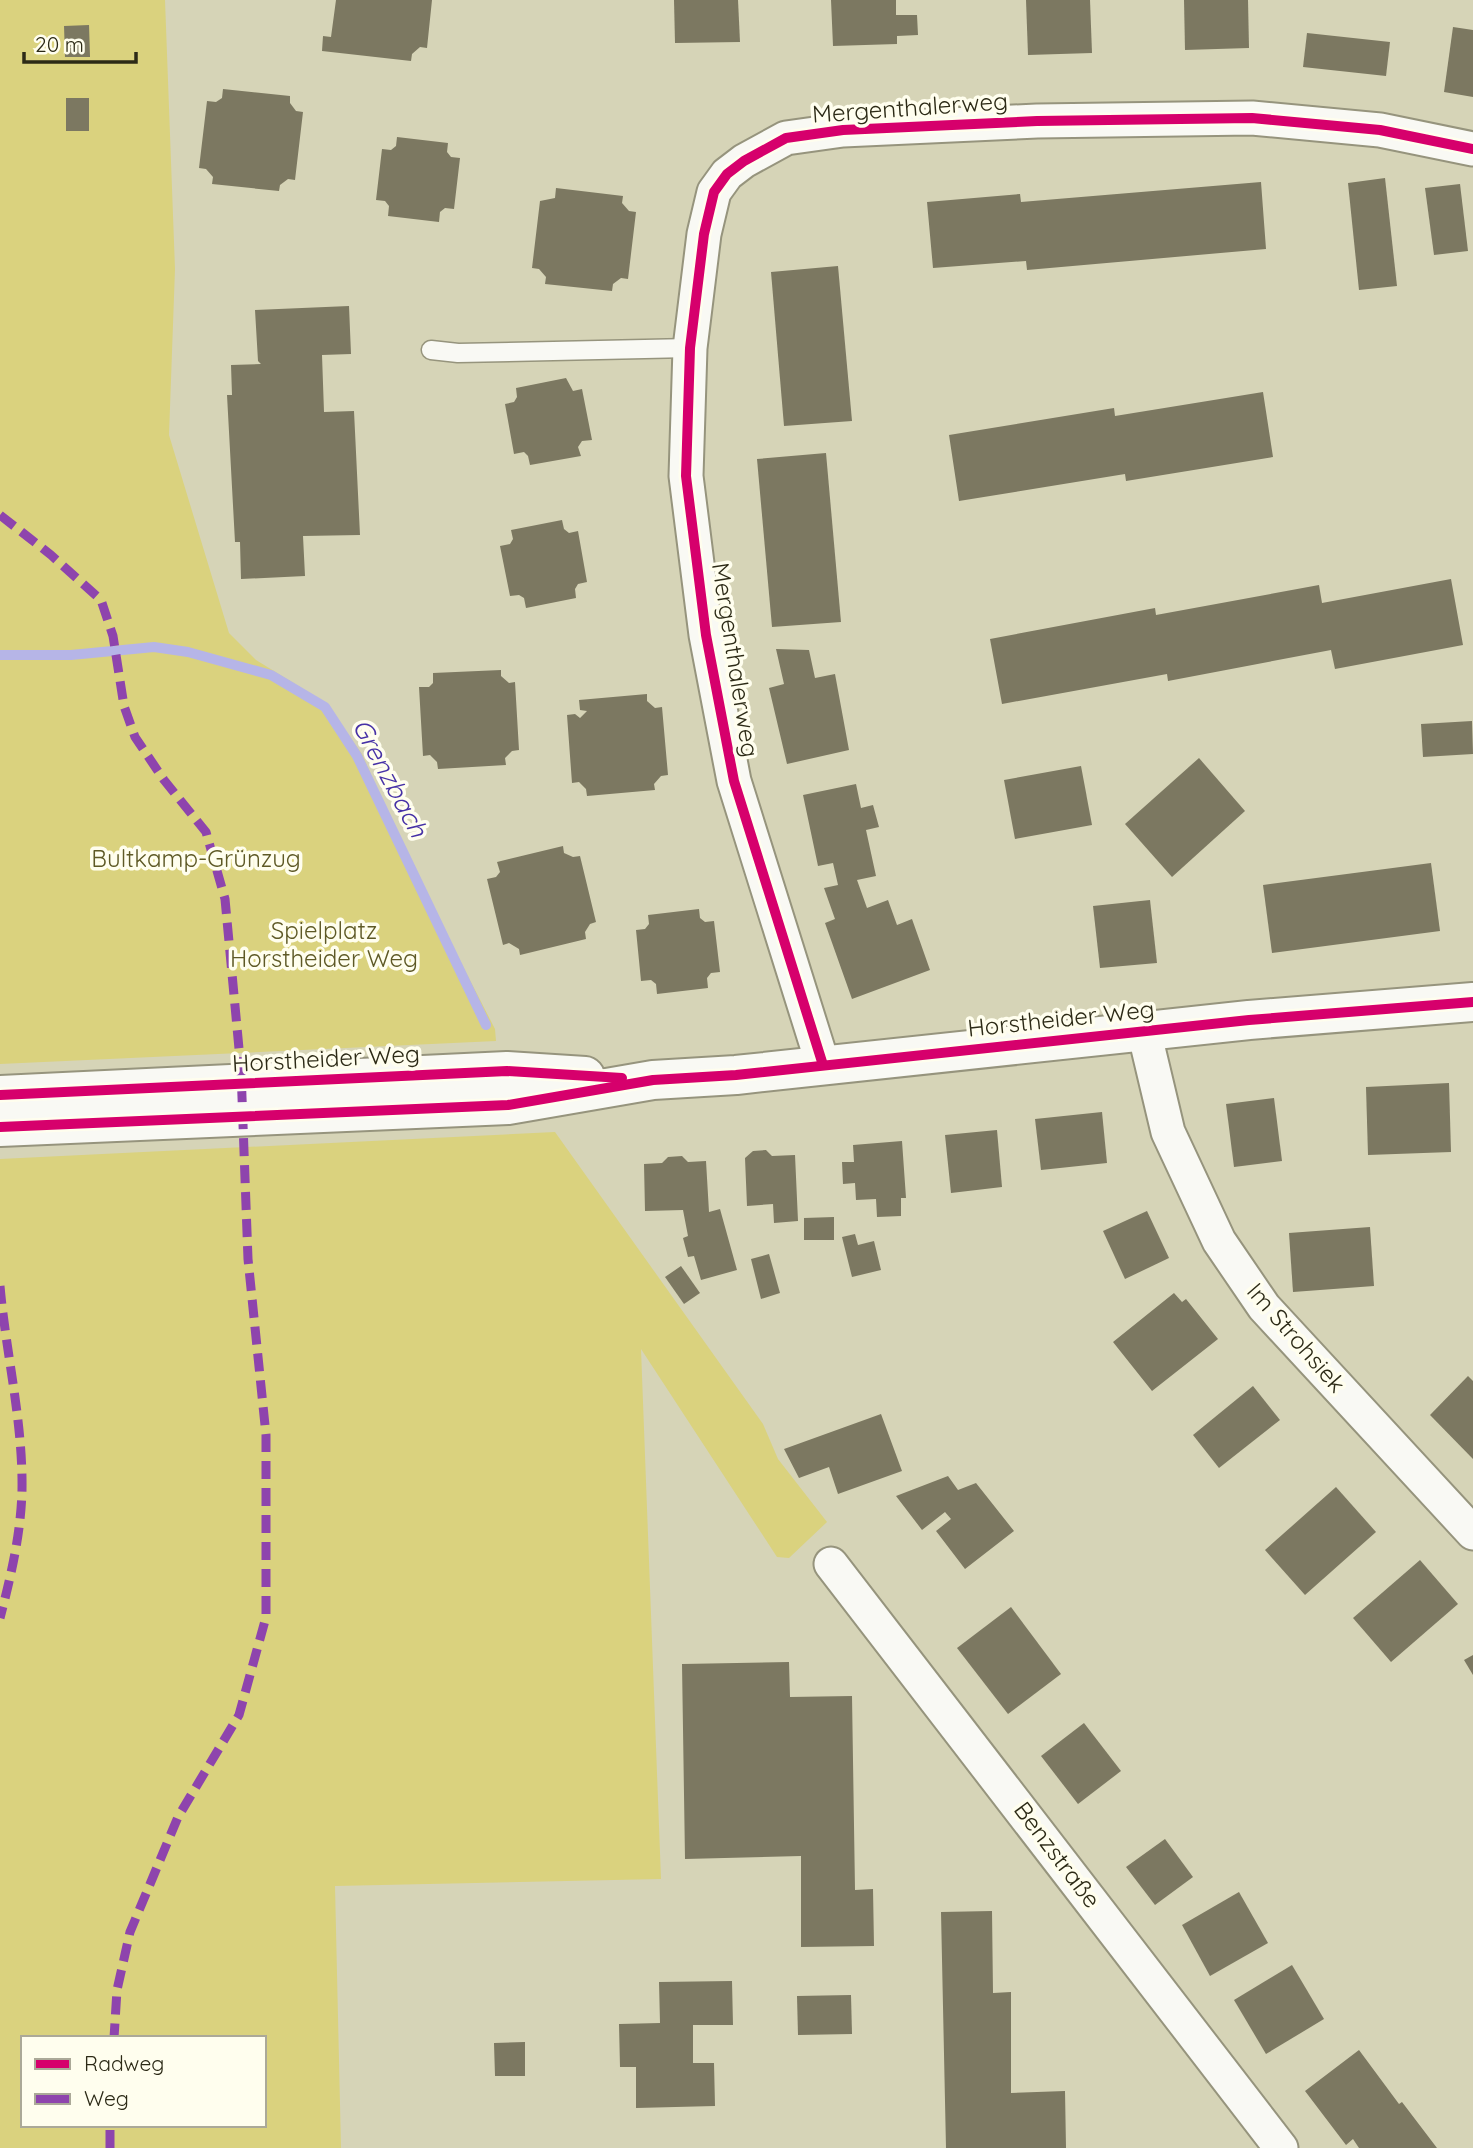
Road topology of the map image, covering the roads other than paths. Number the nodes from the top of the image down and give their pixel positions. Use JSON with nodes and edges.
{"nodes":[{"id":1,"x":1473,"y":149,"type":"edge"},
{"id":2,"x":690,"y":348,"type":"junction"},
{"id":3,"x":431,"y":350,"type":"dead end"},
{"id":4,"x":1473,"y":1002,"type":"edge"},
{"id":5,"x":1144,"y":1031,"type":"junction"},
{"id":6,"x":823,"y":1065,"type":"junction"},
{"id":7,"x":653,"y":1080,"type":"junction"},
{"id":8,"x":0,"y":1095,"type":"edge"},
{"id":9,"x":0,"y":1127,"type":"edge"},
{"id":10,"x":1473,"y":1533,"type":"edge"},
{"id":11,"x":831,"y":1564,"type":"dead end"},
{"id":12,"x":1280,"y":2148,"type":"edge"}],
"edges":[{"from":1,"to":2,"type":"street","name":"Mergenthalerweg"},
{"from":2,"to":3,"type":"lane"},
{"from":2,"to":6,"type":"street","name":"Mergenthalerweg"},
{"from":4,"to":5,"type":"street","name":"Horstheider Weg"},
{"from":5,"to":6,"type":"street","name":"Horstheider Weg"},
{"from":5,"to":10,"type":"street","name":"Im Strohsiek"},
{"from":6,"to":7,"type":"street","name":"Horstheider Weg"},
{"from":7,"to":8,"type":"street","name":"Horstheider Weg"},
{"from":7,"to":9,"type":"street","name":"Horstheider Weg"},
{"from":11,"to":12,"type":"street","name":"Benzstraße"}]}
